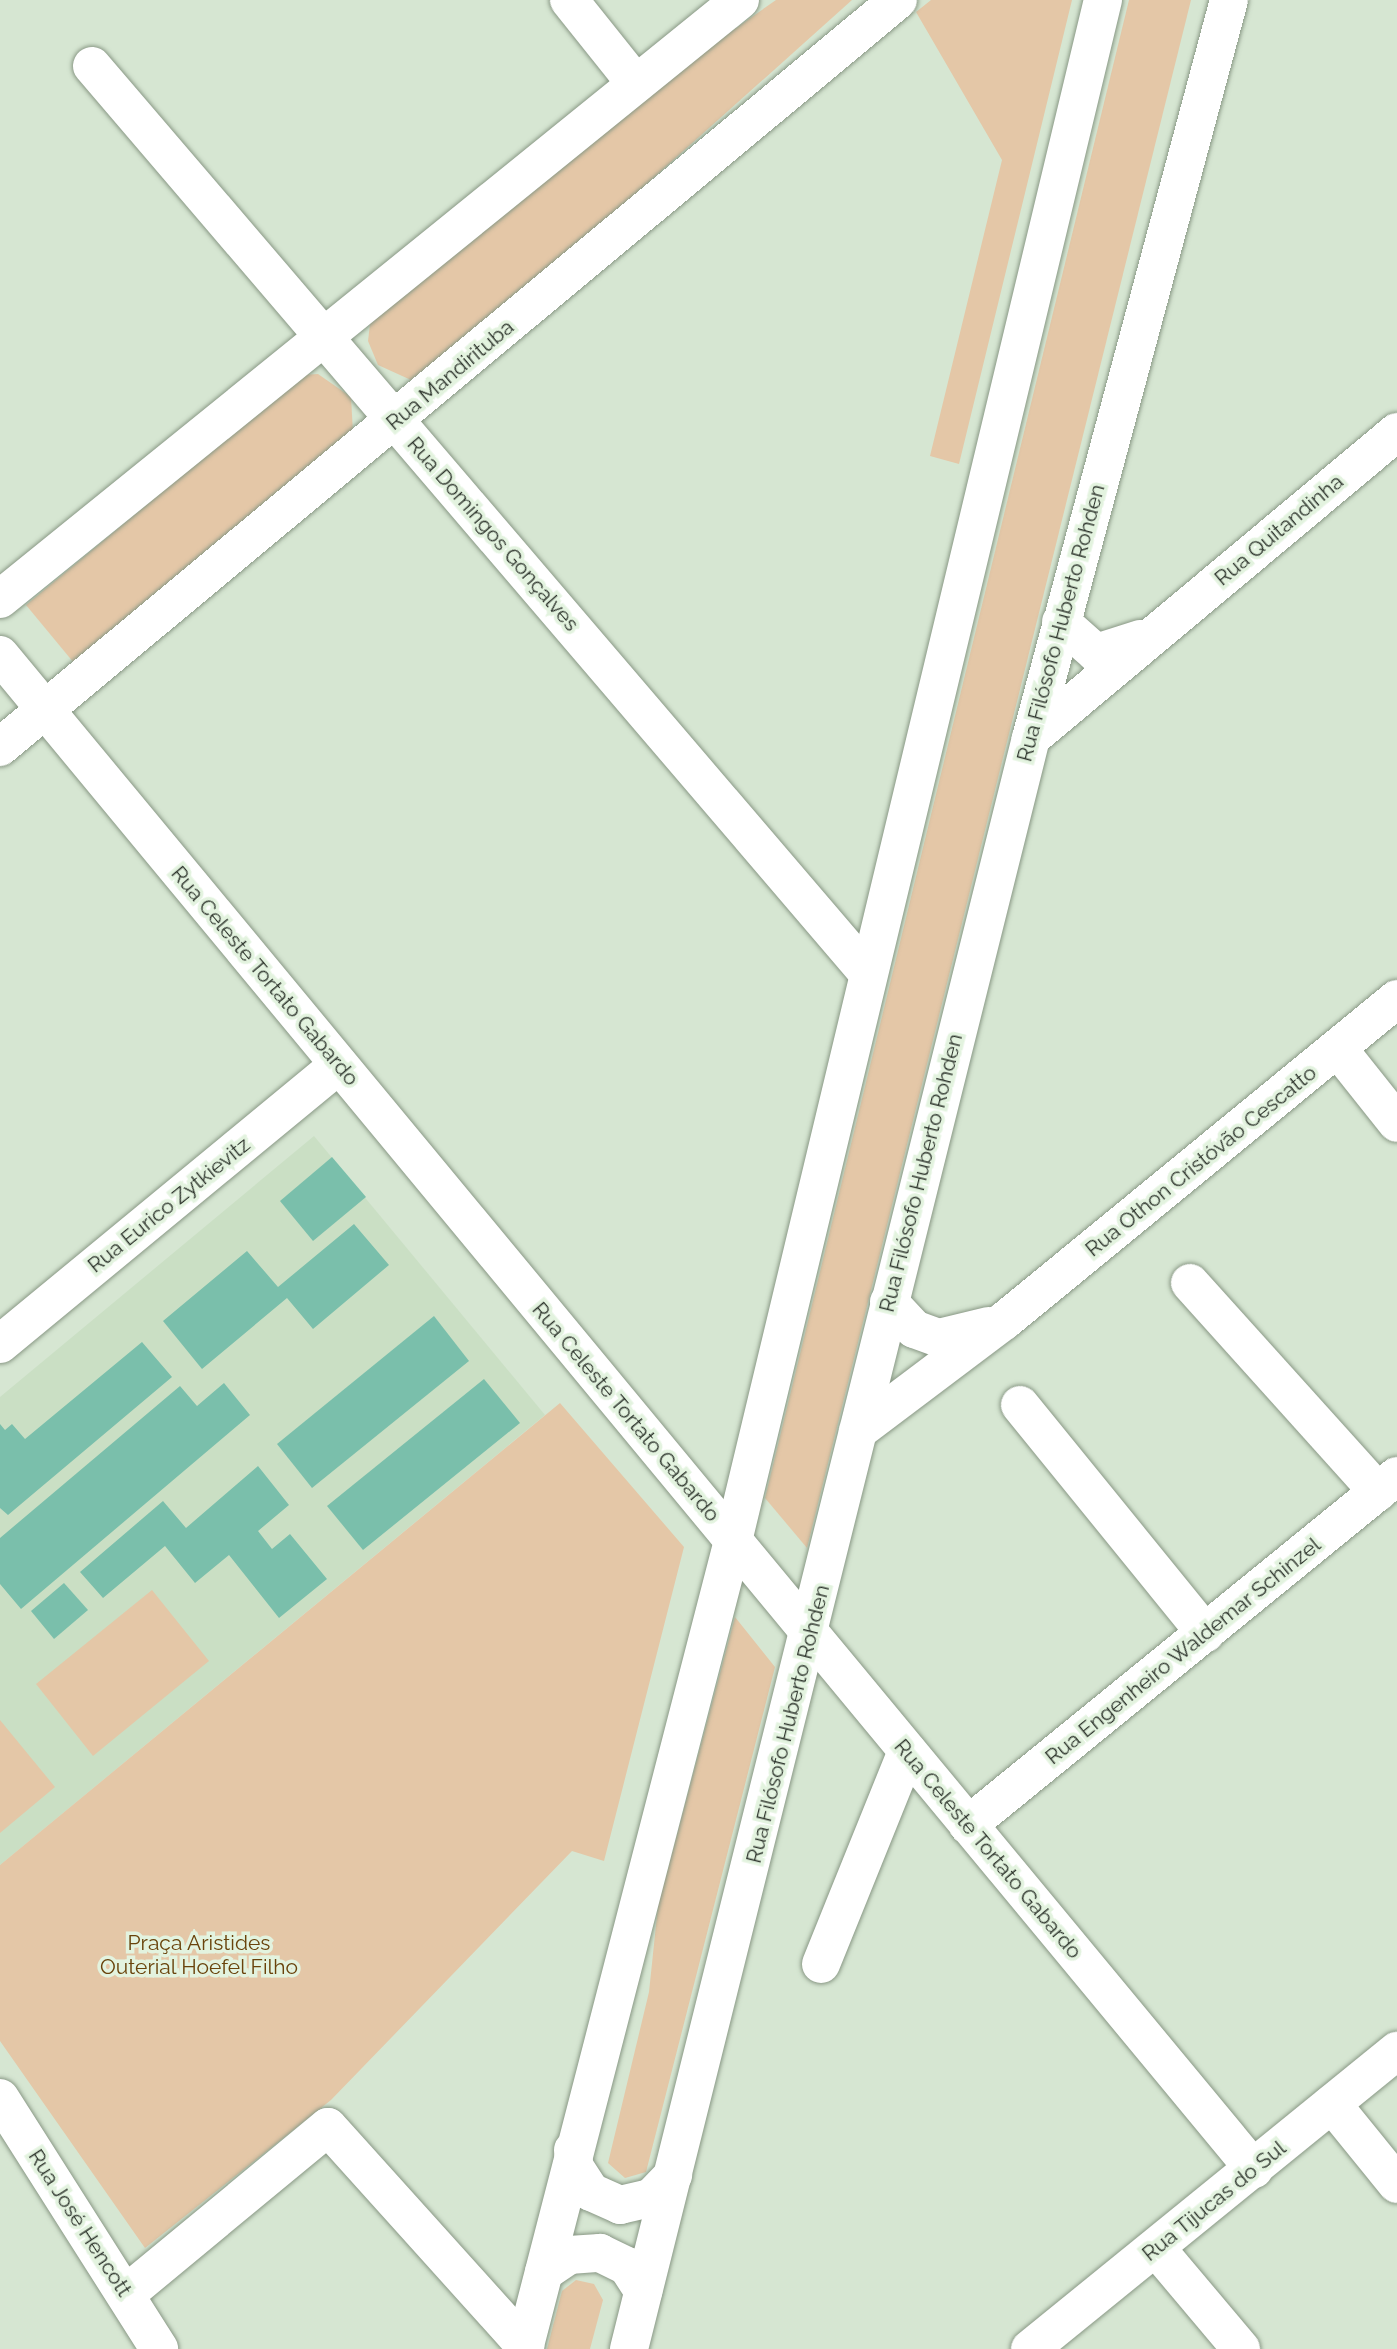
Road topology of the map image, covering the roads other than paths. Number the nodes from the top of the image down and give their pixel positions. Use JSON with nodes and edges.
{"nodes":[{"id":1,"x":569,"y":0,"type":"edge"},
{"id":2,"x":740,"y":0,"type":"edge"},
{"id":3,"x":898,"y":0,"type":"edge"},
{"id":4,"x":1103,"y":0,"type":"edge"},
{"id":5,"x":1229,"y":0,"type":"edge"},
{"id":6,"x":92,"y":66,"type":"dead end"},
{"id":7,"x":636,"y":84,"type":"junction"},
{"id":8,"x":321,"y":334,"type":"junction"},
{"id":9,"x":396,"y":421,"type":"junction"},
{"id":10,"x":1397,"y":432,"type":"edge"},
{"id":11,"x":0,"y":598,"type":"edge"},
{"id":12,"x":1061,"y":622,"type":"junction"},
{"id":13,"x":1160,"y":629,"type":"junction"},
{"id":14,"x":0,"y":655,"type":"edge"},
{"id":15,"x":45,"y":710,"type":"junction"},
{"id":16,"x":1031,"y":738,"type":"junction"},
{"id":17,"x":0,"y":747,"type":"edge"},
{"id":18,"x":866,"y":971,"type":"junction"},
{"id":19,"x":1397,"y":999,"type":"edge"},
{"id":20,"x":1339,"y":1050,"type":"junction"},
{"id":21,"x":339,"y":1065,"type":"junction"},
{"id":22,"x":1397,"y":1123,"type":"edge"},
{"id":23,"x":1190,"y":1283,"type":"dead end"},
{"id":24,"x":889,"y":1302,"type":"junction"},
{"id":25,"x":1004,"y":1321,"type":"junction"},
{"id":26,"x":0,"y":1344,"type":"edge"},
{"id":27,"x":1020,"y":1405,"type":"dead end"},
{"id":28,"x":858,"y":1431,"type":"junction"},
{"id":29,"x":1387,"y":1484,"type":"edge"},
{"id":30,"x":733,"y":1541,"type":"junction"},
{"id":31,"x":1205,"y":1633,"type":"junction"},
{"id":32,"x":811,"y":1636,"type":"junction"},
{"id":33,"x":907,"y":1751,"type":"junction"},
{"id":34,"x":968,"y":1825,"type":"junction"},
{"id":35,"x":821,"y":1964,"type":"dead end"},
{"id":36,"x":1397,"y":2051,"type":"edge"},
{"id":37,"x":0,"y":2098,"type":"edge"},
{"id":38,"x":1332,"y":2104,"type":"junction"},
{"id":39,"x":573,"y":2150,"type":"junction"},
{"id":40,"x":1254,"y":2169,"type":"junction"},
{"id":41,"x":673,"y":2175,"type":"junction"},
{"id":42,"x":1397,"y":2184,"type":"edge"},
{"id":43,"x":1156,"y":2248,"type":"junction"},
{"id":44,"x":544,"y":2272,"type":"junction"},
{"id":45,"x":643,"y":2291,"type":"junction"},
{"id":46,"x":126,"y":2294,"type":"junction"},
{"id":47,"x":524,"y":2347,"type":"edge"},
{"id":48,"x":159,"y":2349,"type":"edge"},
{"id":49,"x":629,"y":2349,"type":"edge"},
{"id":50,"x":1030,"y":2349,"type":"edge"},
{"id":51,"x":1241,"y":2349,"type":"edge"}],
"edges":[{"from":1,"to":7,"type":"street"},
{"from":2,"to":7,"type":"street"},
{"from":3,"to":9,"type":"street","name":"Rua Mandirituba"},
{"from":4,"to":18,"type":"street"},
{"from":5,"to":12,"type":"street","name":"Rua Filósofo Huberto Rohden"},
{"from":6,"to":8,"type":"street","name":"Rua Domingos Gonçalves"},
{"from":7,"to":8,"type":"street"},
{"from":8,"to":9,"type":"street","name":"Rua Domingos Gonçalves"},
{"from":8,"to":11,"type":"street"},
{"from":9,"to":15,"type":"street","name":"Rua Mandirituba"},
{"from":9,"to":18,"type":"street","name":"Rua Domingos Gonçalves"},
{"from":10,"to":13,"type":"street","name":"Rua Quitandinha"},
{"from":12,"to":13,"type":"street","name":"Rua Quitandinha"},
{"from":12,"to":16,"type":"street","name":"Rua Filósofo Huberto Rohden"},
{"from":13,"to":16,"type":"street","name":"Rua Quitandinha"},
{"from":14,"to":15,"type":"street","name":"Rua Celeste Tortato Gabardo"},
{"from":15,"to":17,"type":"street","name":"Rua Mandirituba"},
{"from":15,"to":21,"type":"street","name":"Rua Celeste Tortato Gabardo"},
{"from":16,"to":24,"type":"street","name":"Rua Filósofo Huberto Rohden"},
{"from":18,"to":30,"type":"street"},
{"from":19,"to":20,"type":"street","name":"Rua Othon Cristóvão Cescatto"},
{"from":20,"to":22,"type":"street"},
{"from":20,"to":25,"type":"street","name":"Rua Othon Cristóvão Cescatto"},
{"from":21,"to":26,"type":"street","name":"Rua Eurico Zytkievitz"},
{"from":21,"to":30,"type":"street","name":"Rua Celeste Tortato Gabardo"},
{"from":23,"to":29,"type":"street"},
{"from":24,"to":25,"type":"street","name":"Rua Othon Cristóvão Cescatto"},
{"from":24,"to":28,"type":"street","name":"Rua Filósofo Huberto Rohden"},
{"from":25,"to":28,"type":"street","name":"Rua Othon Cristóvão Cescatto"},
{"from":27,"to":31,"type":"street"},
{"from":28,"to":32,"type":"street","name":"Rua Filósofo Huberto Rohden"},
{"from":29,"to":31,"type":"street","name":"Rua Engenheiro Waldemar Schinzel"},
{"from":30,"to":32,"type":"street","name":"Rua Celeste Tortato Gabardo"},
{"from":30,"to":39,"type":"street"},
{"from":31,"to":34,"type":"street","name":"Rua Engenheiro Waldemar Schinzel"},
{"from":32,"to":33,"type":"street","name":"Rua Celeste Tortato Gabardo"},
{"from":32,"to":41,"type":"street","name":"Rua Filósofo Huberto Rohden"},
{"from":33,"to":34,"type":"street","name":"Rua Celeste Tortato Gabardo"},
{"from":33,"to":35,"type":"street"},
{"from":34,"to":40,"type":"street","name":"Rua Celeste Tortato Gabardo"},
{"from":36,"to":38,"type":"street","name":"Rua Tijucas do Sul"},
{"from":37,"to":46,"type":"street","name":"Rua José Hencott"},
{"from":38,"to":40,"type":"street","name":"Rua Tijucas do Sul"},
{"from":38,"to":42,"type":"street"},
{"from":39,"to":41,"type":"street"},
{"from":39,"to":44,"type":"street"},
{"from":40,"to":43,"type":"street","name":"Rua Tijucas do Sul"},
{"from":41,"to":45,"type":"street","name":"Rua Filósofo Huberto Rohden"},
{"from":43,"to":50,"type":"street","name":"Rua Tijucas do Sul"},
{"from":43,"to":51,"type":"street"},
{"from":44,"to":45,"type":"street"},
{"from":44,"to":47,"type":"street"},
{"from":45,"to":49,"type":"street","name":"Rua Filósofo Huberto Rohden"},
{"from":46,"to":47,"type":"street"},
{"from":46,"to":48,"type":"street","name":"Rua José Hencott"}]}
